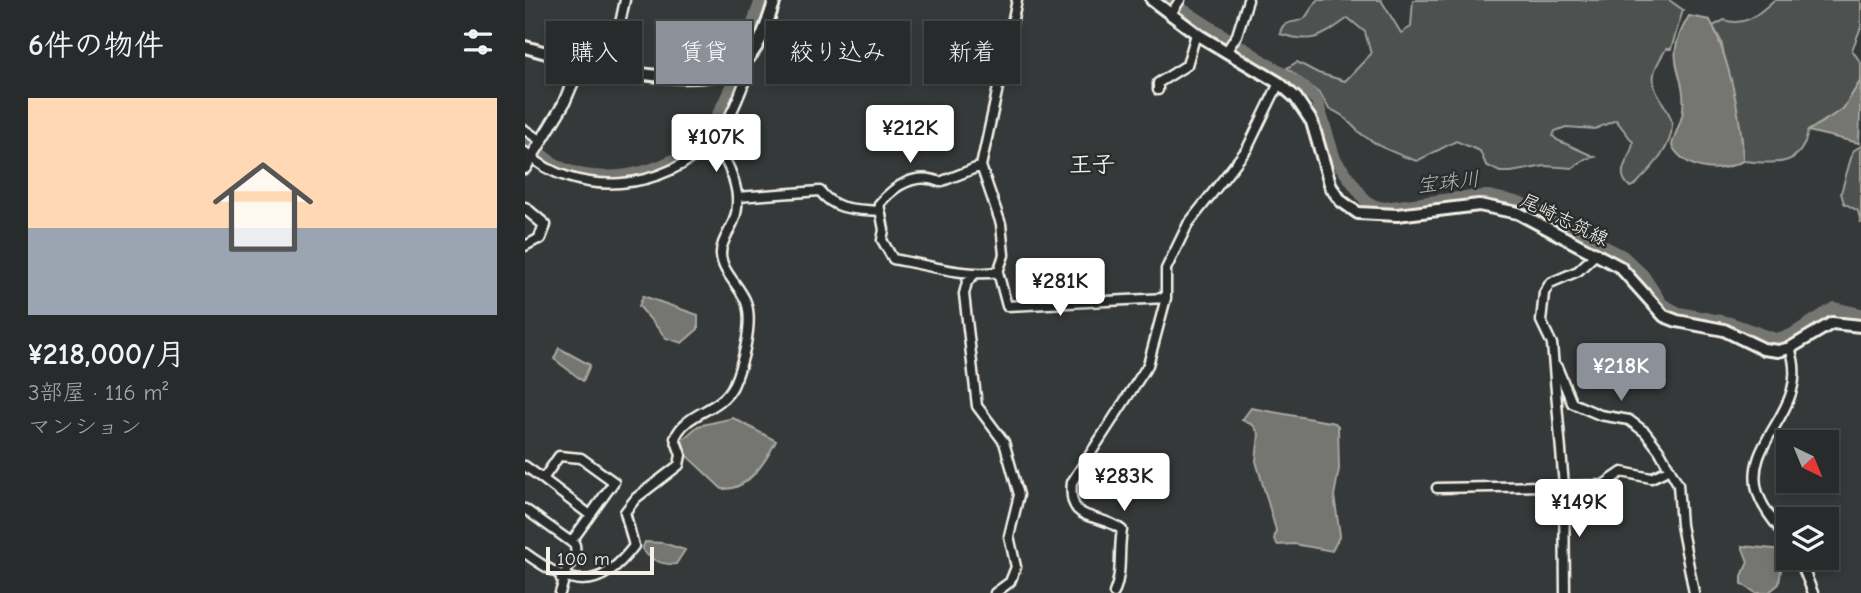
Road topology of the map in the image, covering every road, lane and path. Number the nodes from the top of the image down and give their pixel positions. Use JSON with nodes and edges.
{"nodes":[{"id":1,"x":625,"y":0,"type":"edge"},
{"id":2,"x":775,"y":0,"type":"edge"},
{"id":3,"x":1017,"y":0,"type":"edge"},
{"id":4,"x":1152,"y":0,"type":"edge"},
{"id":5,"x":1180,"y":0,"type":"edge"},
{"id":6,"x":1248,"y":0,"type":"edge"},
{"id":7,"x":1171,"y":13,"type":"junction"},
{"id":8,"x":620,"y":21,"type":"edge"},
{"id":9,"x":1196,"y":34,"type":"junction"},
{"id":10,"x":525,"y":47,"type":"edge"},
{"id":11,"x":1228,"y":48,"type":"junction"},
{"id":12,"x":752,"y":52,"type":"edge"},
{"id":13,"x":546,"y":53,"type":"edge"},
{"id":14,"x":1279,"y":83,"type":"junction"},
{"id":15,"x":573,"y":84,"type":"edge"},
{"id":16,"x":744,"y":84,"type":"edge"},
{"id":17,"x":1159,"y":90,"type":"dead end"},
{"id":18,"x":525,"y":130,"type":"edge"},
{"id":19,"x":712,"y":141,"type":"junction"},
{"id":20,"x":540,"y":142,"type":"junction"},
{"id":21,"x":529,"y":155,"type":"edge"},
{"id":22,"x":981,"y":166,"type":"junction"},
{"id":23,"x":525,"y":168,"type":"edge"},
{"id":24,"x":737,"y":197,"type":"junction"},
{"id":25,"x":525,"y":208,"type":"edge"},
{"id":26,"x":879,"y":211,"type":"junction"},
{"id":27,"x":540,"y":238,"type":"joint"},
{"id":28,"x":525,"y":246,"type":"edge"},
{"id":29,"x":1597,"y":253,"type":"junction"},
{"id":30,"x":998,"y":272,"type":"junction"},
{"id":31,"x":973,"y":276,"type":"junction"},
{"id":32,"x":1165,"y":298,"type":"junction"},
{"id":33,"x":1861,"y":326,"type":"edge"},
{"id":34,"x":1790,"y":348,"type":"junction"},
{"id":35,"x":1554,"y":365,"type":"junction"},
{"id":36,"x":525,"y":466,"type":"edge"},
{"id":37,"x":1668,"y":470,"type":"junction"},
{"id":38,"x":543,"y":479,"type":"junction"},
{"id":39,"x":1564,"y":486,"type":"junction"},
{"id":40,"x":1437,"y":488,"type":"dead end"},
{"id":41,"x":525,"y":509,"type":"edge"},
{"id":42,"x":590,"y":515,"type":"junction"},
{"id":43,"x":1776,"y":523,"type":"edge"},
{"id":44,"x":571,"y":542,"type":"junction"},
{"id":45,"x":525,"y":553,"type":"edge"},
{"id":46,"x":1804,"y":570,"type":"edge"},
{"id":47,"x":562,"y":580,"type":"junction"},
{"id":48,"x":561,"y":593,"type":"edge"},
{"id":49,"x":995,"y":593,"type":"edge"},
{"id":50,"x":1114,"y":593,"type":"edge"},
{"id":51,"x":1565,"y":593,"type":"edge"},
{"id":52,"x":1694,"y":593,"type":"edge"},
{"id":53,"x":1813,"y":593,"type":"edge"}],
"edges":[{"from":1,"to":8,"type":"street"},
{"from":2,"to":12,"type":"main road"},
{"from":3,"to":22,"type":"street"},
{"from":4,"to":7,"type":"main road","name":"尾崎志筑線"},
{"from":5,"to":7,"type":"street"},
{"from":6,"to":11,"type":"street"},
{"from":7,"to":9,"type":"main road","name":"尾崎志筑線"},
{"from":9,"to":11,"type":"main road","name":"尾崎志筑線"},
{"from":9,"to":17,"type":"street"},
{"from":10,"to":13,"type":"main road"},
{"from":11,"to":14,"type":"main road","name":"尾崎志筑線"},
{"from":14,"to":29,"type":"main road","name":"尾崎志筑線"},
{"from":14,"to":32,"type":"street"},
{"from":15,"to":20,"type":"street"},
{"from":16,"to":19,"type":"street"},
{"from":18,"to":20,"type":"street"},
{"from":19,"to":21,"type":"street"},
{"from":19,"to":24,"type":"street"},
{"from":20,"to":21,"type":"street"},
{"from":21,"to":23,"type":"street"},
{"from":22,"to":26,"type":"street"},
{"from":22,"to":30,"type":"street"},
{"from":24,"to":26,"type":"street"},
{"from":24,"to":47,"type":"street"},
{"from":25,"to":27,"type":"street"},
{"from":26,"to":31,"type":"street"},
{"from":27,"to":28,"type":"street"},
{"from":29,"to":34,"type":"main road","name":"尾崎志筑線"},
{"from":29,"to":35,"type":"street"},
{"from":30,"to":31,"type":"street"},
{"from":30,"to":32,"type":"street"},
{"from":31,"to":49,"type":"street"},
{"from":32,"to":50,"type":"street"},
{"from":33,"to":34,"type":"main road"},
{"from":34,"to":43,"type":"street"},
{"from":35,"to":37,"type":"street"},
{"from":35,"to":39,"type":"street"},
{"from":36,"to":38,"type":"street"},
{"from":37,"to":39,"type":"street"},
{"from":37,"to":52,"type":"street"},
{"from":38,"to":42,"type":"street"},
{"from":38,"to":42,"type":"street"},
{"from":39,"to":40,"type":"street"},
{"from":39,"to":51,"type":"street"},
{"from":41,"to":44,"type":"street"},
{"from":42,"to":44,"type":"street"},
{"from":44,"to":47,"type":"street"},
{"from":45,"to":47,"type":"street"},
{"from":46,"to":53,"type":"street"},
{"from":47,"to":48,"type":"street"}]}
